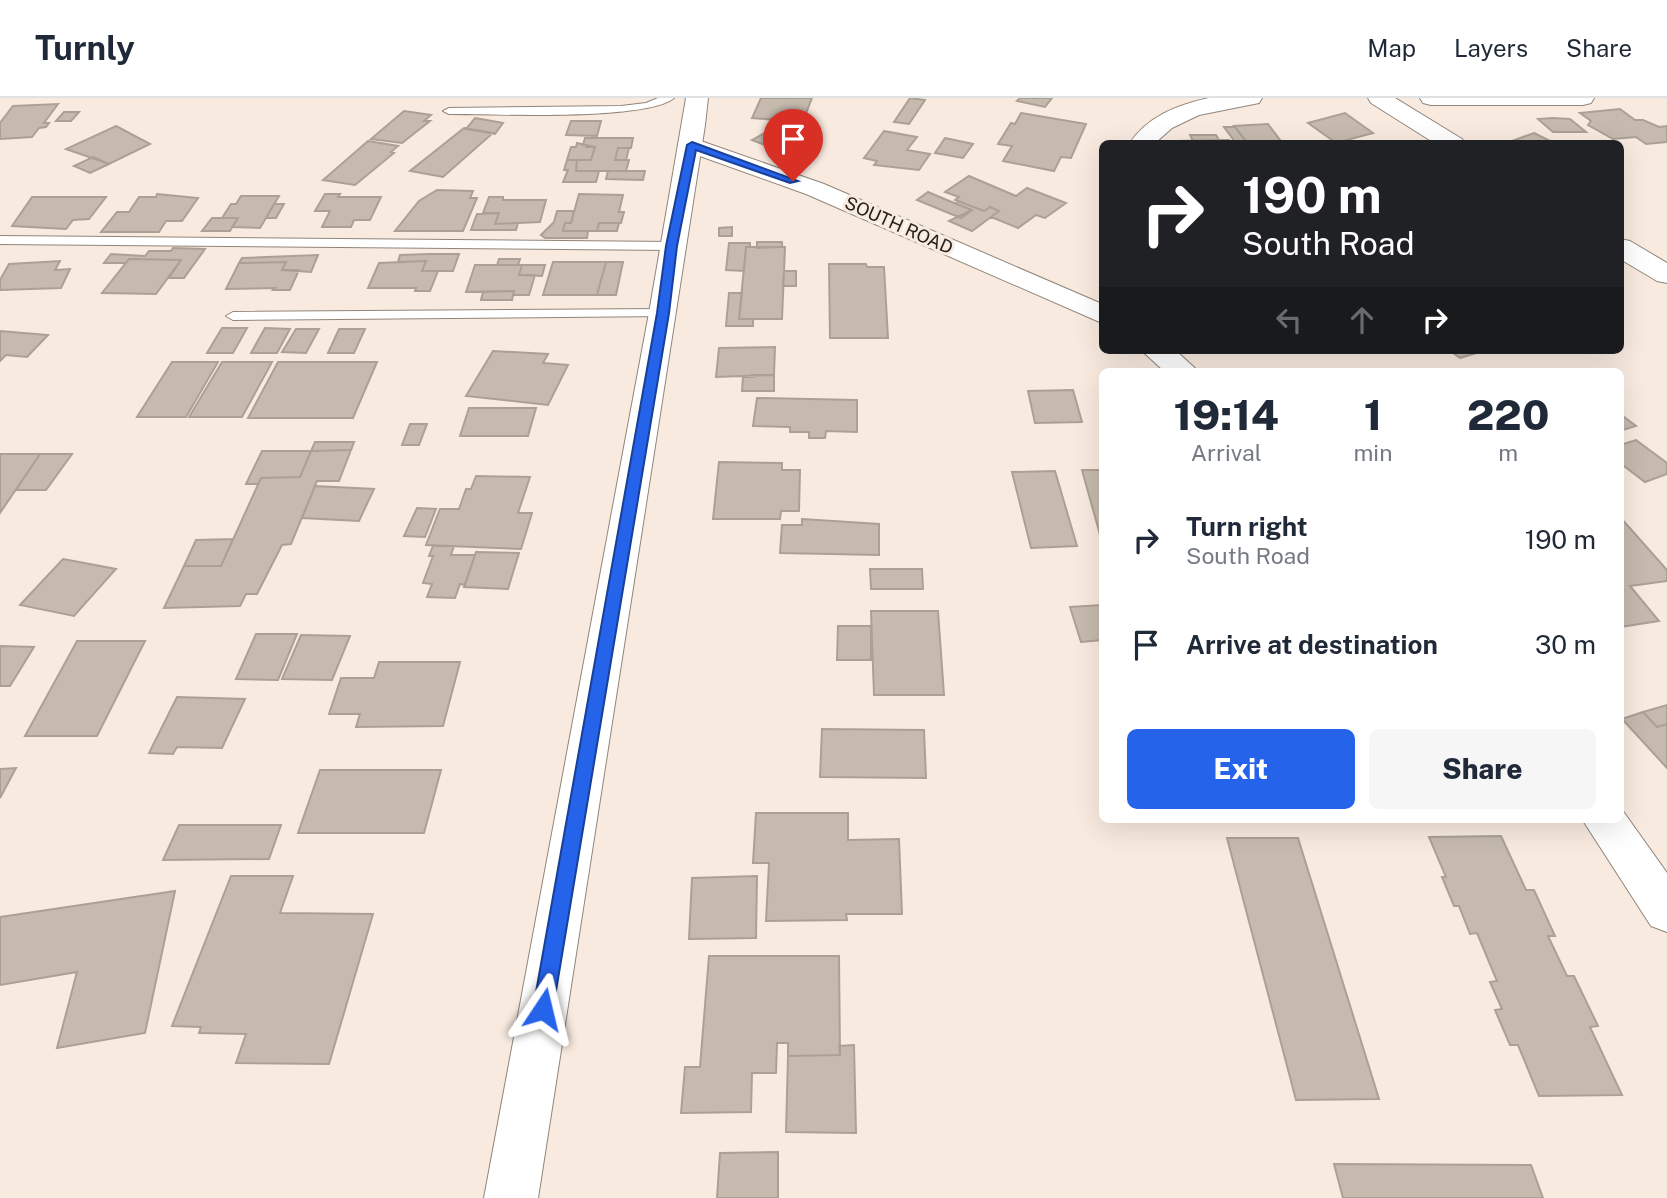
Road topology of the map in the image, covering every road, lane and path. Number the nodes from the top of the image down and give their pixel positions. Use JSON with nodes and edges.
{"nodes":[{"id":1,"x":668,"y":98,"type":"edge"},
{"id":2,"x":697,"y":98,"type":"edge"},
{"id":3,"x":1251,"y":98,"type":"edge"},
{"id":4,"x":1379,"y":98,"type":"edge"},
{"id":5,"x":1431,"y":98,"type":"edge"},
{"id":6,"x":1583,"y":98,"type":"edge"},
{"id":7,"x":449,"y":111,"type":"dead end"},
{"id":8,"x":1144,"y":140,"type":"edge"},
{"id":9,"x":1447,"y":140,"type":"edge"},
{"id":10,"x":692,"y":145,"type":"junction"},
{"id":11,"x":0,"y":240,"type":"edge"},
{"id":12,"x":672,"y":246,"type":"junction"},
{"id":13,"x":1624,"y":249,"type":"edge"},
{"id":14,"x":1667,"y":275,"type":"edge"},
{"id":15,"x":1099,"y":311,"type":"edge"},
{"id":16,"x":663,"y":313,"type":"junction"},
{"id":17,"x":233,"y":316,"type":"dead end"},
{"id":18,"x":1161,"y":354,"type":"edge"},
{"id":19,"x":1179,"y":368,"type":"edge"},
{"id":20,"x":1607,"y":823,"type":"edge"},
{"id":21,"x":1667,"y":911,"type":"edge"},
{"id":22,"x":511,"y":1198,"type":"edge"}],
"edges":[{"from":1,"to":7,"type":"lane"},
{"from":2,"to":10,"type":"main road"},
{"from":3,"to":8,"type":"main road"},
{"from":4,"to":9,"type":"main road"},
{"from":5,"to":6,"type":"main road"},
{"from":10,"to":12,"type":"main road"},
{"from":10,"to":15,"type":"main road","name":"SOUTH ROAD"},
{"from":11,"to":12,"type":"lane"},
{"from":12,"to":16,"type":"main road"},
{"from":13,"to":14,"type":"main road"},
{"from":16,"to":17,"type":"lane"},
{"from":16,"to":22,"type":"main road"},
{"from":18,"to":19,"type":"main road"},
{"from":20,"to":21,"type":"main road"}]}
